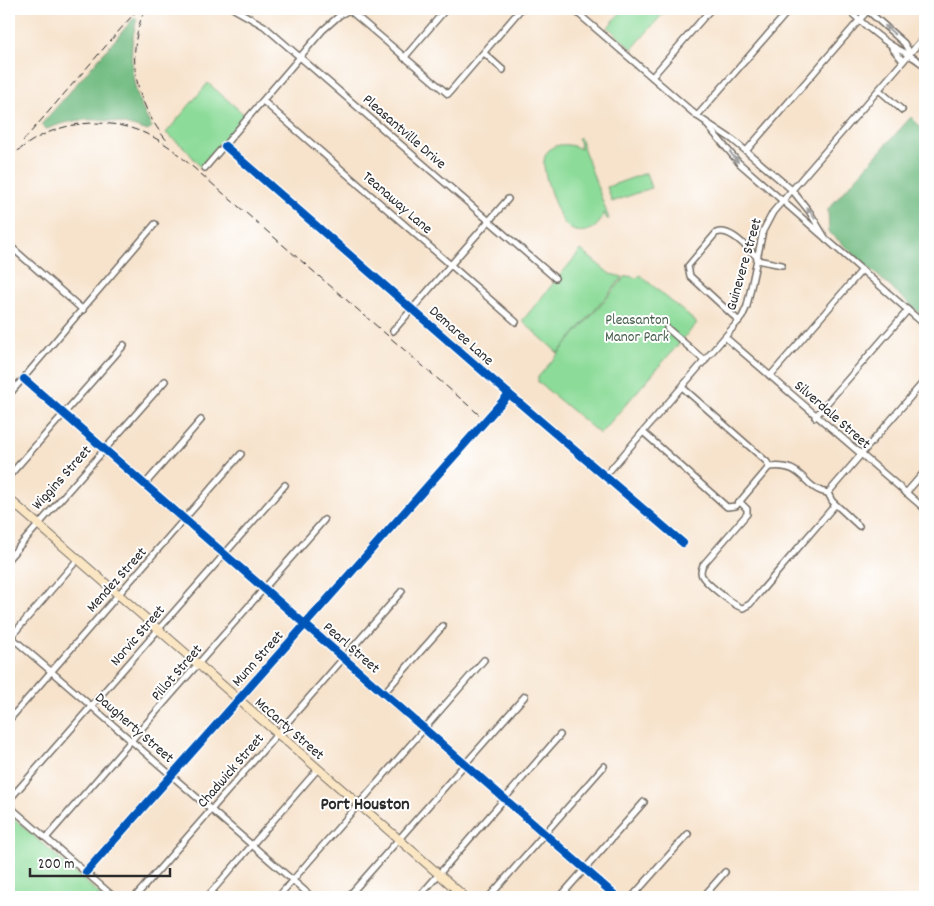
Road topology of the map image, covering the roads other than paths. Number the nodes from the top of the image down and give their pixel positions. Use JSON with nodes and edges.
{"nodes":[{"id":1,"x":234,"y":9,"type":"edge"},
{"id":2,"x":350,"y":9,"type":"edge"},
{"id":3,"x":446,"y":9,"type":"edge"},
{"id":4,"x":521,"y":9,"type":"edge"},
{"id":5,"x":573,"y":9,"type":"edge"},
{"id":6,"x":711,"y":9,"type":"edge"},
{"id":7,"x":790,"y":9,"type":"edge"},
{"id":8,"x":847,"y":9,"type":"edge"},
{"id":9,"x":868,"y":9,"type":"edge"},
{"id":10,"x":860,"y":20,"type":"junction"},
{"id":11,"x":925,"y":36,"type":"edge"},
{"id":12,"x":884,"y":40,"type":"junction"},
{"id":13,"x":484,"y":53,"type":"junction"},
{"id":14,"x":910,"y":53,"type":"junction"},
{"id":15,"x":300,"y":57,"type":"junction"},
{"id":16,"x":404,"y":58,"type":"junction"},
{"id":17,"x":903,"y":61,"type":"junction"},
{"id":18,"x":925,"y":66,"type":"edge"},
{"id":19,"x":503,"y":70,"type":"dead end"},
{"id":20,"x":652,"y":77,"type":"junction"},
{"id":21,"x":879,"y":90,"type":"junction"},
{"id":22,"x":263,"y":101,"type":"junction"},
{"id":23,"x":902,"y":110,"type":"dead end"},
{"id":24,"x":700,"y":118,"type":"junction"},
{"id":25,"x":225,"y":146,"type":"junction"},
{"id":26,"x":747,"y":150,"type":"junction"},
{"id":27,"x":205,"y":168,"type":"dead end"},
{"id":28,"x":792,"y":190,"type":"junction"},
{"id":29,"x":508,"y":199,"type":"dead end"},
{"id":30,"x":782,"y":201,"type":"junction"},
{"id":31,"x":488,"y":221,"type":"junction"},
{"id":32,"x":155,"y":224,"type":"dead end"},
{"id":33,"x":826,"y":239,"type":"junction"},
{"id":34,"x":9,"y":245,"type":"edge"},
{"id":35,"x":757,"y":259,"type":"junction"},
{"id":36,"x":450,"y":264,"type":"junction"},
{"id":37,"x":782,"y":265,"type":"dead end"},
{"id":38,"x":862,"y":270,"type":"junction"},
{"id":39,"x":555,"y":278,"type":"dead end"},
{"id":40,"x":412,"y":308,"type":"junction"},
{"id":41,"x":82,"y":310,"type":"junction"},
{"id":42,"x":908,"y":310,"type":"junction"},
{"id":43,"x":739,"y":321,"type":"junction"},
{"id":44,"x":516,"y":322,"type":"dead end"},
{"id":45,"x":925,"y":325,"type":"edge"},
{"id":46,"x":666,"y":328,"type":"dead end"},
{"id":47,"x":393,"y":331,"type":"dead end"},
{"id":48,"x":725,"y":337,"type":"junction"},
{"id":49,"x":124,"y":345,"type":"dead end"},
{"id":50,"x":705,"y":361,"type":"junction"},
{"id":51,"x":770,"y":376,"type":"junction"},
{"id":52,"x":24,"y":379,"type":"junction"},
{"id":53,"x":925,"y":380,"type":"edge"},
{"id":54,"x":165,"y":381,"type":"dead end"},
{"id":55,"x":682,"y":387,"type":"junction"},
{"id":56,"x":508,"y":394,"type":"junction"},
{"id":57,"x":9,"y":396,"type":"edge"},
{"id":58,"x":64,"y":415,"type":"junction"},
{"id":59,"x":816,"y":417,"type":"junction"},
{"id":60,"x":202,"y":420,"type":"dead end"},
{"id":61,"x":643,"y":432,"type":"junction"},
{"id":62,"x":104,"y":449,"type":"junction"},
{"id":63,"x":241,"y":454,"type":"dead end"},
{"id":64,"x":861,"y":455,"type":"junction"},
{"id":65,"x":769,"y":467,"type":"junction"},
{"id":66,"x":925,"y":471,"type":"edge"},
{"id":67,"x":9,"y":476,"type":"edge"},
{"id":68,"x":605,"y":476,"type":"junction"},
{"id":69,"x":145,"y":484,"type":"junction"},
{"id":70,"x":285,"y":486,"type":"dead end"},
{"id":71,"x":828,"y":493,"type":"junction"},
{"id":72,"x":906,"y":493,"type":"junction"},
{"id":73,"x":9,"y":499,"type":"edge"},
{"id":74,"x":740,"y":502,"type":"junction"},
{"id":75,"x":835,"y":505,"type":"junction"},
{"id":76,"x":925,"y":509,"type":"edge"},
{"id":77,"x":185,"y":520,"type":"junction"},
{"id":78,"x":324,"y":520,"type":"dead end"},
{"id":79,"x":38,"y":525,"type":"junction"},
{"id":80,"x":859,"y":526,"type":"dead end"},
{"id":81,"x":683,"y":543,"type":"dead end"},
{"id":82,"x":225,"y":554,"type":"junction"},
{"id":83,"x":9,"y":558,"type":"edge"},
{"id":84,"x":78,"y":559,"type":"junction"},
{"id":85,"x":265,"y":590,"type":"junction"},
{"id":86,"x":402,"y":591,"type":"dead end"},
{"id":87,"x":117,"y":595,"type":"junction"},
{"id":88,"x":305,"y":624,"type":"junction"},
{"id":89,"x":443,"y":626,"type":"dead end"},
{"id":90,"x":158,"y":630,"type":"junction"},
{"id":91,"x":10,"y":637,"type":"edge"},
{"id":92,"x":344,"y":658,"type":"junction"},
{"id":93,"x":484,"y":660,"type":"dead end"},
{"id":94,"x":198,"y":666,"type":"junction"},
{"id":95,"x":52,"y":671,"type":"junction"},
{"id":96,"x":384,"y":693,"type":"junction"},
{"id":97,"x":524,"y":696,"type":"dead end"},
{"id":98,"x":238,"y":700,"type":"junction"},
{"id":99,"x":91,"y":706,"type":"junction"},
{"id":100,"x":9,"y":720,"type":"edge"},
{"id":101,"x":424,"y":728,"type":"junction"},
{"id":102,"x":277,"y":734,"type":"junction"},
{"id":103,"x":560,"y":735,"type":"dead end"},
{"id":104,"x":132,"y":741,"type":"junction"},
{"id":105,"x":465,"y":764,"type":"junction"},
{"id":106,"x":604,"y":766,"type":"dead end"},
{"id":107,"x":318,"y":770,"type":"junction"},
{"id":108,"x":173,"y":776,"type":"junction"},
{"id":109,"x":504,"y":799,"type":"junction"},
{"id":110,"x":9,"y":800,"type":"edge"},
{"id":111,"x":644,"y":802,"type":"dead end"},
{"id":112,"x":357,"y":805,"type":"junction"},
{"id":113,"x":9,"y":806,"type":"edge"},
{"id":114,"x":212,"y":811,"type":"junction"},
{"id":115,"x":688,"y":834,"type":"dead end"},
{"id":116,"x":545,"y":835,"type":"junction"},
{"id":117,"x":46,"y":838,"type":"junction"},
{"id":118,"x":398,"y":840,"type":"junction"},
{"id":119,"x":252,"y":846,"type":"junction"},
{"id":120,"x":584,"y":869,"type":"junction"},
{"id":121,"x":86,"y":872,"type":"junction"},
{"id":122,"x":725,"y":872,"type":"dead end"},
{"id":123,"x":438,"y":875,"type":"junction"},
{"id":124,"x":293,"y":881,"type":"junction"},
{"id":125,"x":114,"y":897,"type":"edge"},
{"id":126,"x":134,"y":897,"type":"edge"},
{"id":127,"x":206,"y":897,"type":"edge"},
{"id":128,"x":278,"y":897,"type":"edge"},
{"id":129,"x":312,"y":897,"type":"edge"},
{"id":130,"x":348,"y":897,"type":"edge"},
{"id":131,"x":419,"y":897,"type":"edge"},
{"id":132,"x":465,"y":897,"type":"edge"},
{"id":133,"x":489,"y":897,"type":"edge"},
{"id":134,"x":560,"y":897,"type":"edge"},
{"id":135,"x":617,"y":897,"type":"edge"},
{"id":136,"x":632,"y":897,"type":"edge"},
{"id":137,"x":703,"y":897,"type":"edge"}],
"edges":[{"from":1,"to":15,"type":"street","name":"Pleasantville Drive"},
{"from":2,"to":15,"type":"street"},
{"from":2,"to":16,"type":"street"},
{"from":3,"to":16,"type":"street"},
{"from":4,"to":13,"type":"street"},
{"from":5,"to":20,"type":"street"},
{"from":6,"to":20,"type":"street"},
{"from":7,"to":24,"type":"street"},
{"from":8,"to":10,"type":"street"},
{"from":9,"to":10,"type":"street"},
{"from":14,"to":9,"type":"street","one_way":true},
{"from":10,"to":12,"type":"street"},
{"from":10,"to":26,"type":"street"},
{"from":11,"to":14,"type":"street","name":"Guinevere Street"},
{"from":12,"to":14,"type":"street"},
{"from":12,"to":17,"type":"street"},
{"from":13,"to":16,"type":"street"},
{"from":13,"to":19,"type":"street"},
{"from":14,"to":17,"type":"street","name":"Guinevere Street"},
{"from":14,"to":18,"type":"street"},
{"from":15,"to":22,"type":"street"},
{"from":15,"to":31,"type":"street","name":"Pleasantville Drive"},
{"from":17,"to":21,"type":"street","name":"Guinevere Street"},
{"from":20,"to":24,"type":"street"},
{"from":21,"to":23,"type":"street"},
{"from":21,"to":28,"type":"street","name":"Guinevere Street"},
{"from":22,"to":25,"type":"street"},
{"from":22,"to":36,"type":"street","name":"Teanaway Lane"},
{"from":24,"to":26,"type":"street"},
{"from":24,"to":30,"type":"street","one_way":true},
{"from":25,"to":27,"type":"street"},
{"from":25,"to":40,"type":"street","name":"Demaree Lane"},
{"from":26,"to":28,"type":"street"},
{"from":28,"to":30,"type":"street","name":"Guinevere Street"},
{"from":33,"to":28,"type":"street","one_way":true},
{"from":29,"to":31,"type":"street"},
{"from":30,"to":33,"type":"street"},
{"from":30,"to":35,"type":"street","name":"Guinevere Street"},
{"from":31,"to":36,"type":"street"},
{"from":31,"to":39,"type":"street","name":"Pleasantville Drive"},
{"from":32,"to":41,"type":"street"},
{"from":33,"to":38,"type":"street"},
{"from":34,"to":41,"type":"street"},
{"from":35,"to":37,"type":"street"},
{"from":35,"to":43,"type":"street","name":"Guinevere Street"},
{"from":35,"to":43,"type":"street"},
{"from":36,"to":40,"type":"street"},
{"from":36,"to":44,"type":"street","name":"Teanaway Lane"},
{"from":38,"to":42,"type":"street"},
{"from":38,"to":51,"type":"street"},
{"from":40,"to":47,"type":"street"},
{"from":40,"to":56,"type":"street","name":"Demaree Lane"},
{"from":41,"to":52,"type":"street"},
{"from":42,"to":45,"type":"street"},
{"from":42,"to":59,"type":"street"},
{"from":43,"to":48,"type":"street","name":"Guinevere Street"},
{"from":46,"to":50,"type":"street"},
{"from":48,"to":50,"type":"street","name":"Guinevere Street"},
{"from":48,"to":51,"type":"street","name":"Silverdale Street"},
{"from":49,"to":58,"type":"street"},
{"from":50,"to":55,"type":"street","name":"Guinevere Street"},
{"from":51,"to":59,"type":"street","name":"Silverdale Street"},
{"from":52,"to":57,"type":"street"},
{"from":52,"to":58,"type":"street","name":"Pearl Street"},
{"from":53,"to":64,"type":"street"},
{"from":54,"to":62,"type":"street","name":"Wiggins Street"},
{"from":55,"to":61,"type":"street","name":"Guinevere Street"},
{"from":55,"to":65,"type":"street"},
{"from":56,"to":68,"type":"street","name":"Demaree Lane"},
{"from":56,"to":88,"type":"street","name":"Munn Street"},
{"from":58,"to":62,"type":"street","name":"Pearl Street"},
{"from":58,"to":67,"type":"street"},
{"from":59,"to":64,"type":"street","name":"Silverdale Street"},
{"from":60,"to":69,"type":"street"},
{"from":61,"to":68,"type":"street","name":"Guinevere Street"},
{"from":61,"to":74,"type":"street"},
{"from":62,"to":69,"type":"street","name":"Pearl Street"},
{"from":62,"to":79,"type":"street","name":"Wiggins Street"},
{"from":63,"to":77,"type":"street","name":"Mendez Street"},
{"from":64,"to":71,"type":"street"},
{"from":64,"to":72,"type":"street","name":"Silverdale Street"},
{"from":65,"to":71,"type":"street"},
{"from":65,"to":74,"type":"street"},
{"from":66,"to":72,"type":"street"},
{"from":68,"to":81,"type":"street","name":"Demaree Lane"},
{"from":69,"to":77,"type":"street","name":"Pearl Street"},
{"from":70,"to":82,"type":"street","name":"Norvic Street"},
{"from":71,"to":75,"type":"street"},
{"from":72,"to":76,"type":"street","name":"Silverdale Street"},
{"from":73,"to":79,"type":"main road","name":"McCarty Street"},
{"from":74,"to":75,"type":"street"},
{"from":75,"to":80,"type":"street"},
{"from":77,"to":82,"type":"street","name":"Pearl Street"},
{"from":77,"to":87,"type":"street","name":"Mendez Street"},
{"from":78,"to":85,"type":"street","name":"Pillot Street"},
{"from":79,"to":83,"type":"street","name":"Wiggins Street"},
{"from":79,"to":84,"type":"main road","name":"McCarty Street"},
{"from":82,"to":85,"type":"street","name":"Pearl Street"},
{"from":82,"to":90,"type":"street","name":"Norvic Street"},
{"from":84,"to":87,"type":"main road","name":"McCarty Street"},
{"from":84,"to":91,"type":"street"},
{"from":85,"to":88,"type":"street","name":"Pearl Street"},
{"from":85,"to":94,"type":"street","name":"Pillot Street"},
{"from":86,"to":92,"type":"street","name":"Chadwick Street"},
{"from":87,"to":90,"type":"main road","name":"McCarty Street"},
{"from":87,"to":95,"type":"street","name":"Mendez Street"},
{"from":88,"to":92,"type":"street","name":"Pearl Street"},
{"from":88,"to":98,"type":"street","name":"Munn Street"},
{"from":89,"to":96,"type":"street"},
{"from":90,"to":94,"type":"main road","name":"McCarty Street"},
{"from":90,"to":99,"type":"street","name":"Norvic Street"},
{"from":91,"to":95,"type":"street","name":"Daugherty Street"},
{"from":92,"to":96,"type":"street","name":"Pearl Street"},
{"from":92,"to":102,"type":"street","name":"Chadwick Street"},
{"from":93,"to":101,"type":"street"},
{"from":94,"to":98,"type":"main road","name":"McCarty Street"},
{"from":94,"to":104,"type":"street","name":"Pillot Street"},
{"from":95,"to":99,"type":"street","name":"Daugherty Street"},
{"from":95,"to":100,"type":"street","name":"Mendez Street"},
{"from":96,"to":101,"type":"street","name":"Pearl Street"},
{"from":97,"to":105,"type":"street"},
{"from":98,"to":102,"type":"main road","name":"McCarty Street"},
{"from":98,"to":108,"type":"street","name":"Munn Street"},
{"from":99,"to":104,"type":"street","name":"Daugherty Street"},
{"from":99,"to":110,"type":"street","name":"Norvic Street"},
{"from":101,"to":105,"type":"street","name":"Pearl Street"},
{"from":101,"to":112,"type":"street"},
{"from":102,"to":107,"type":"main road","name":"McCarty Street"},
{"from":102,"to":114,"type":"street","name":"Chadwick Street"},
{"from":103,"to":109,"type":"street"},
{"from":104,"to":108,"type":"street","name":"Daugherty Street"},
{"from":104,"to":117,"type":"street","name":"Pillot Street"},
{"from":105,"to":109,"type":"street","name":"Pearl Street"},
{"from":105,"to":118,"type":"street"},
{"from":106,"to":116,"type":"street"},
{"from":107,"to":112,"type":"main road","name":"McCarty Street"},
{"from":107,"to":119,"type":"street"},
{"from":108,"to":114,"type":"street","name":"Daugherty Street"},
{"from":108,"to":121,"type":"street","name":"Munn Street"},
{"from":109,"to":116,"type":"street","name":"Pearl Street"},
{"from":109,"to":123,"type":"street"},
{"from":111,"to":120,"type":"street"},
{"from":112,"to":118,"type":"main road","name":"McCarty Street"},
{"from":112,"to":124,"type":"street"},
{"from":113,"to":117,"type":"street"},
{"from":114,"to":119,"type":"street","name":"Daugherty Street"},
{"from":114,"to":126,"type":"street","name":"Chadwick Street"},
{"from":115,"to":136,"type":"street"},
{"from":116,"to":120,"type":"street","name":"Pearl Street"},
{"from":116,"to":133,"type":"street"},
{"from":117,"to":121,"type":"street"},
{"from":118,"to":123,"type":"main road","name":"McCarty Street"},
{"from":118,"to":130,"type":"street"},
{"from":119,"to":124,"type":"street","name":"Daugherty Street"},
{"from":119,"to":127,"type":"street"},
{"from":120,"to":134,"type":"street"},
{"from":120,"to":135,"type":"street","name":"Pearl Street"},
{"from":121,"to":125,"type":"street"},
{"from":122,"to":137,"type":"street"},
{"from":123,"to":131,"type":"street"},
{"from":123,"to":132,"type":"main road","name":"McCarty Street"},
{"from":124,"to":128,"type":"street"},
{"from":124,"to":129,"type":"street","name":"Daugherty Street"}]}
